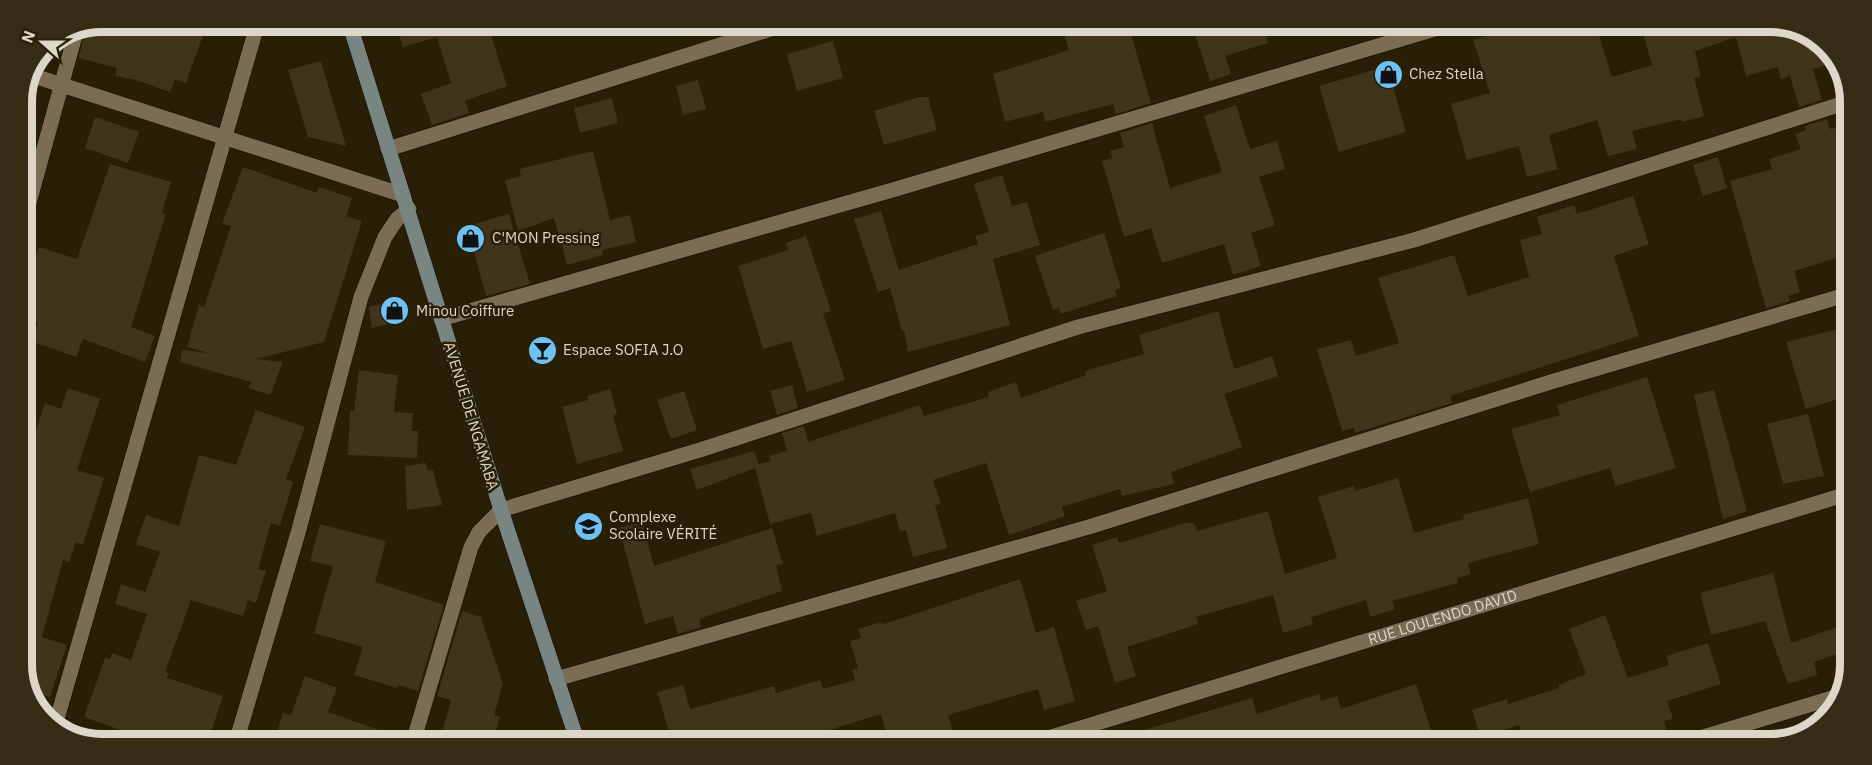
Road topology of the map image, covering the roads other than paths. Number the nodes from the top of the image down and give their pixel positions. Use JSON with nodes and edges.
{"nodes":[{"id":1,"x":255,"y":32,"type":"edge"},
{"id":2,"x":352,"y":32,"type":"edge"},
{"id":3,"x":761,"y":32,"type":"edge"},
{"id":4,"x":1425,"y":32,"type":"edge"},
{"id":5,"x":74,"y":37,"type":"edge"},
{"id":6,"x":37,"y":77,"type":"edge"},
{"id":7,"x":61,"y":84,"type":"junction"},
{"id":8,"x":1840,"y":104,"type":"edge"},
{"id":9,"x":224,"y":136,"type":"junction"},
{"id":10,"x":388,"y":149,"type":"junction"},
{"id":11,"x":32,"y":191,"type":"edge"},
{"id":12,"x":406,"y":202,"type":"junction"},
{"id":13,"x":1840,"y":297,"type":"edge"},
{"id":14,"x":441,"y":319,"type":"junction"},
{"id":15,"x":1840,"y":496,"type":"edge"},
{"id":16,"x":501,"y":510,"type":"junction"},
{"id":17,"x":556,"y":680,"type":"junction"},
{"id":18,"x":1831,"y":698,"type":"edge"},
{"id":19,"x":57,"y":718,"type":"edge"},
{"id":20,"x":238,"y":734,"type":"edge"},
{"id":21,"x":415,"y":734,"type":"edge"},
{"id":22,"x":575,"y":734,"type":"edge"},
{"id":23,"x":1061,"y":734,"type":"edge"},
{"id":24,"x":1713,"y":734,"type":"edge"}],
"edges":[{"from":1,"to":9,"type":"street"},
{"from":2,"to":10,"type":"main road","name":"AVENUE DE NGAMABA"},
{"from":3,"to":10,"type":"street"},
{"from":4,"to":14,"type":"street"},
{"from":5,"to":7,"type":"street"},
{"from":6,"to":7,"type":"street"},
{"from":7,"to":9,"type":"street"},
{"from":7,"to":11,"type":"street"},
{"from":8,"to":16,"type":"street"},
{"from":9,"to":12,"type":"street"},
{"from":9,"to":19,"type":"street"},
{"from":10,"to":12,"type":"main road","name":"AVENUE DE NGAMABA"},
{"from":12,"to":14,"type":"main road","name":"AVENUE DE NGAMABA"},
{"from":12,"to":20,"type":"street"},
{"from":13,"to":17,"type":"street"},
{"from":14,"to":16,"type":"main road","name":"AVENUE DE NGAMABA"},
{"from":15,"to":23,"type":"street","name":"RUE LOULENDO DAVID"},
{"from":16,"to":17,"type":"main road","name":"AVENUE DE NGAMABA"},
{"from":16,"to":21,"type":"street"},
{"from":17,"to":22,"type":"main road","name":"AVENUE DE NGAMABA"},
{"from":18,"to":24,"type":"street"}]}
